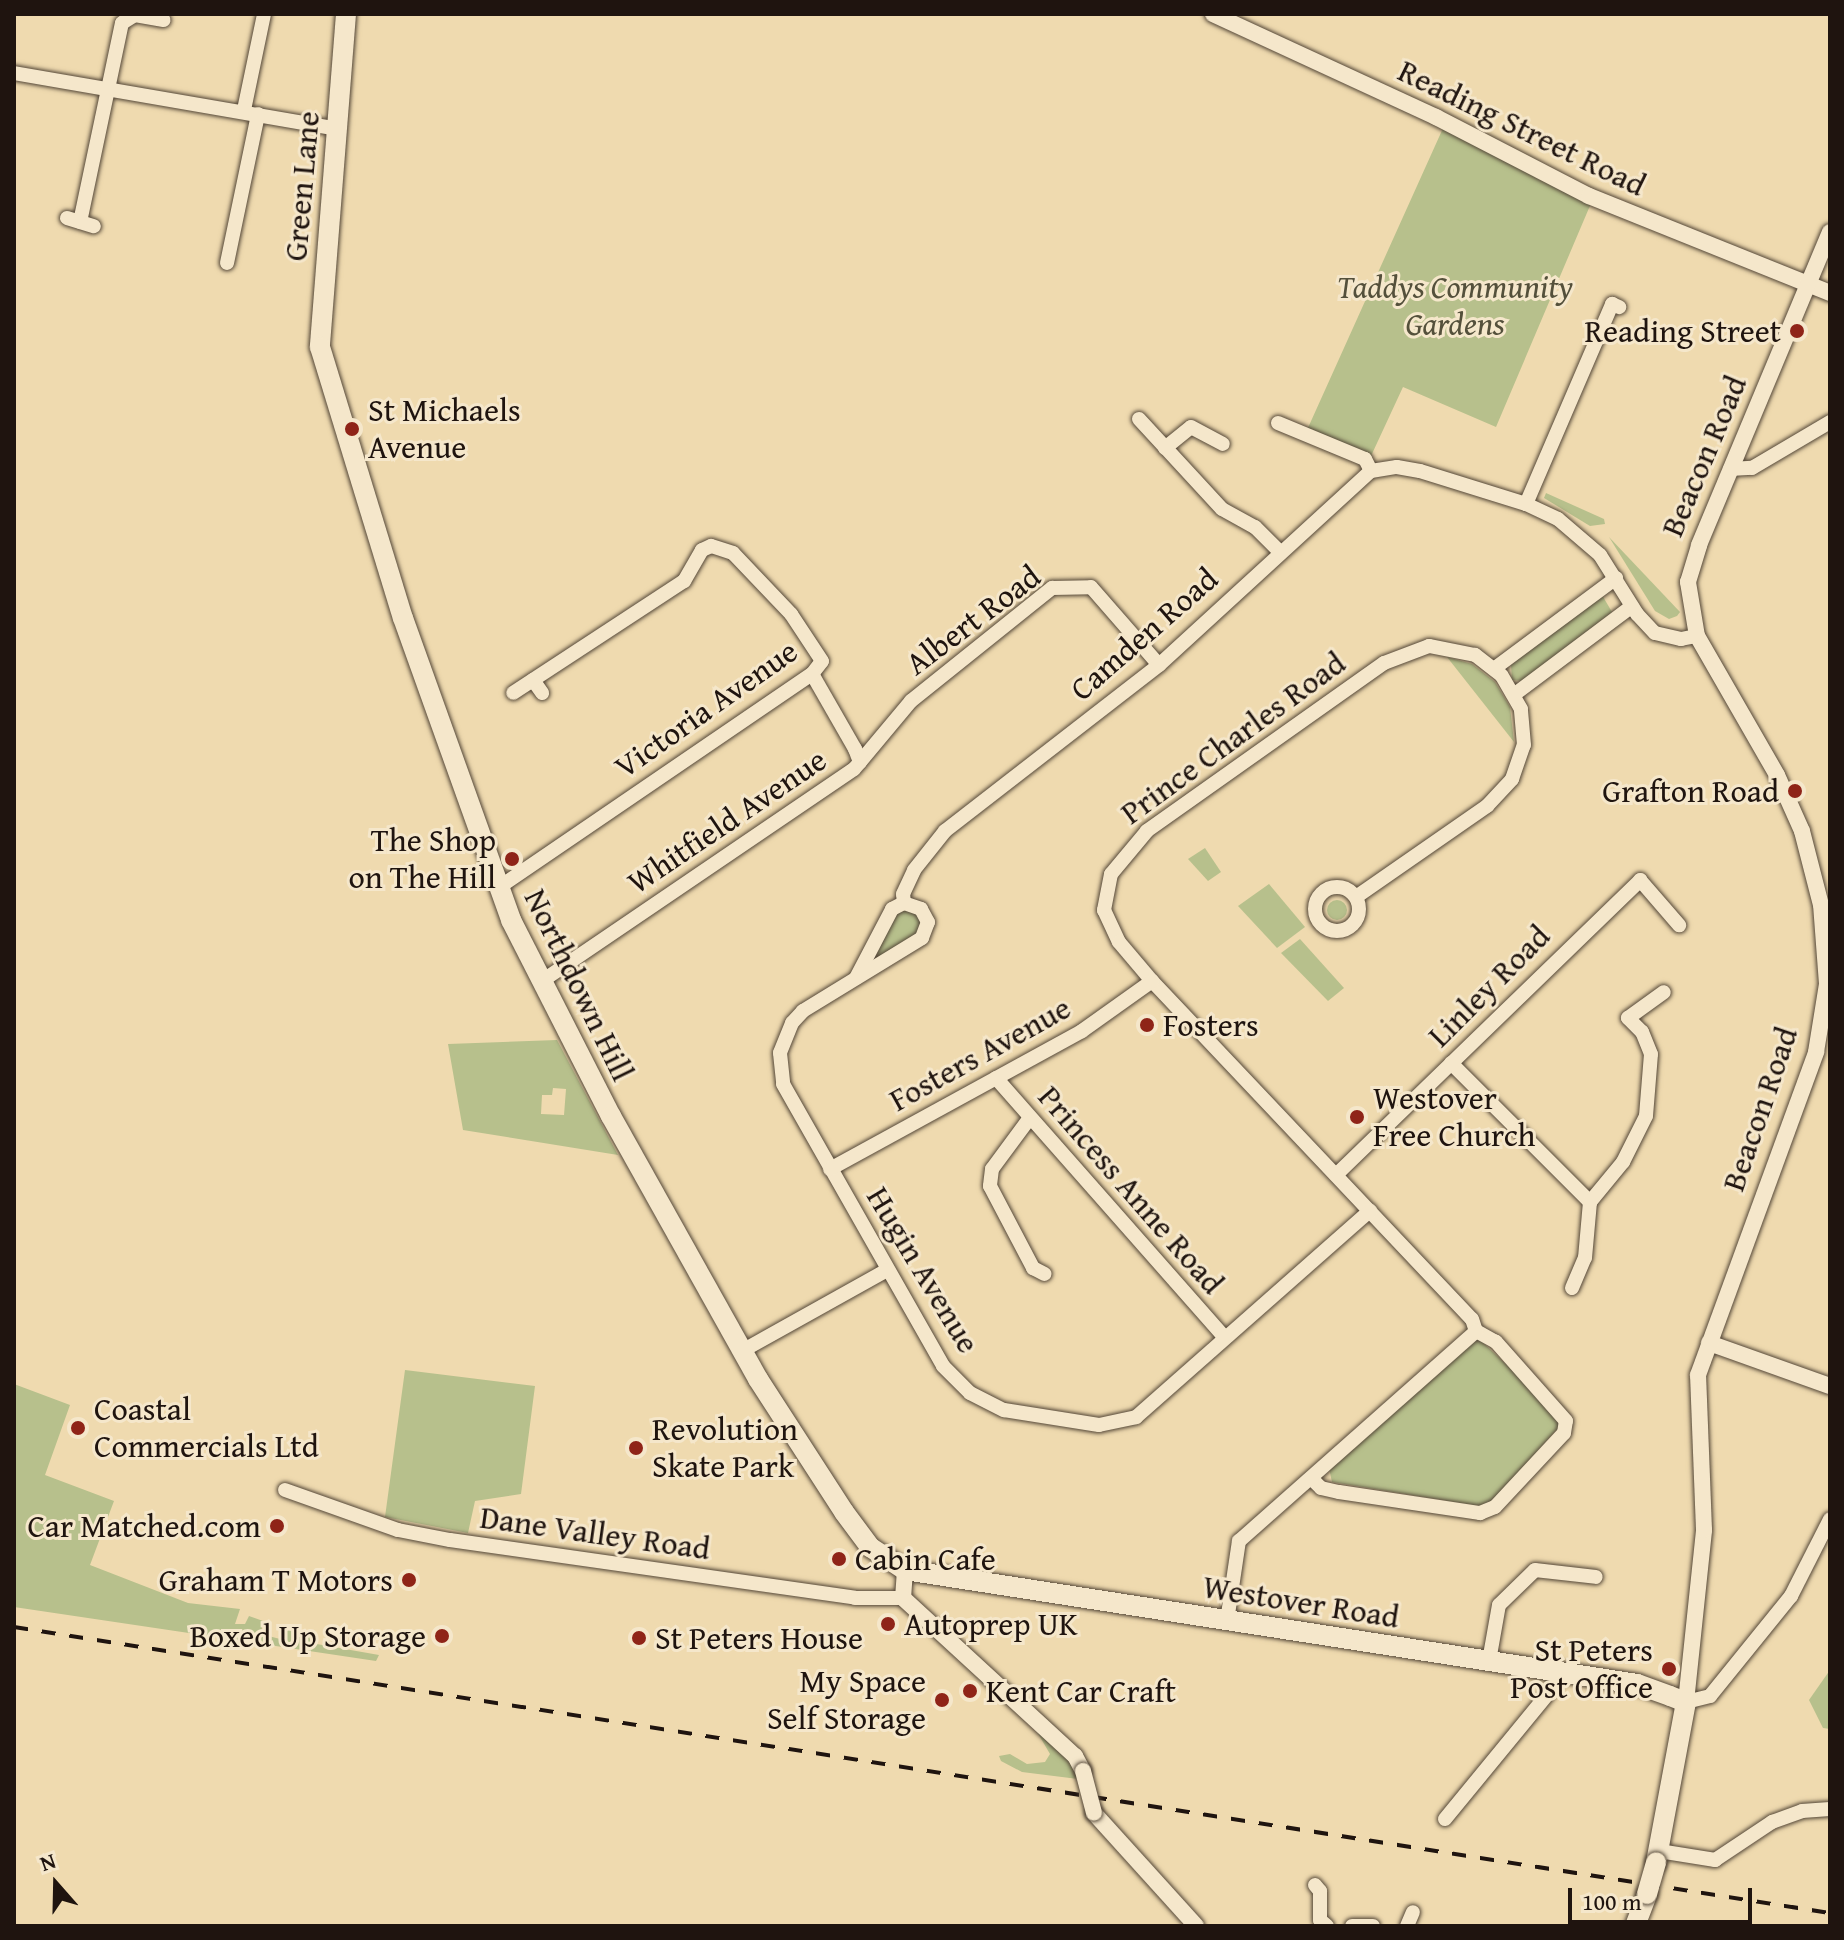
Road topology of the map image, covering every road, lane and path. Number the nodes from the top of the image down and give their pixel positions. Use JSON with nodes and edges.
{"nodes":[{"id":1,"x":264,"y":14,"type":"edge"},
{"id":2,"x":346,"y":14,"type":"edge"},
{"id":3,"x":1213,"y":14,"type":"edge"},
{"id":4,"x":164,"y":20,"type":"dead end"},
{"id":5,"x":14,"y":73,"type":"edge"},
{"id":6,"x":106,"y":87,"type":"junction"},
{"id":7,"x":251,"y":112,"type":"junction"},
{"id":8,"x":337,"y":129,"type":"junction"},
{"id":9,"x":80,"y":222,"type":"dead end"},
{"id":10,"x":1830,"y":232,"type":"edge"},
{"id":11,"x":227,"y":263,"type":"dead end"},
{"id":12,"x":1808,"y":286,"type":"junction"},
{"id":13,"x":1830,"y":293,"type":"edge"},
{"id":14,"x":1619,"y":307,"type":"dead end"},
{"id":15,"x":322,"y":363,"type":"joint"},
{"id":16,"x":1139,"y":419,"type":"dead end"},
{"id":17,"x":1830,"y":422,"type":"edge"},
{"id":18,"x":1278,"y":423,"type":"dead end"},
{"id":19,"x":1223,"y":444,"type":"dead end"},
{"id":20,"x":1165,"y":448,"type":"junction"},
{"id":21,"x":1730,"y":469,"type":"junction"},
{"id":22,"x":1371,"y":471,"type":"junction"},
{"id":23,"x":1526,"y":504,"type":"junction"},
{"id":24,"x":1279,"y":551,"type":"junction"},
{"id":25,"x":1616,"y":578,"type":"junction"},
{"id":26,"x":1632,"y":606,"type":"junction"},
{"id":27,"x":1697,"y":636,"type":"junction"},
{"id":28,"x":1159,"y":665,"type":"junction"},
{"id":29,"x":1495,"y":668,"type":"junction"},
{"id":30,"x":812,"y":674,"type":"junction"},
{"id":31,"x":533,"y":680,"type":"junction"},
{"id":32,"x":513,"y":693,"type":"dead end"},
{"id":33,"x":542,"y":693,"type":"dead end"},
{"id":34,"x":1515,"y":694,"type":"junction"},
{"id":35,"x":860,"y":762,"type":"junction"},
{"id":36,"x":498,"y":888,"type":"junction"},
{"id":37,"x":1356,"y":897,"type":"dead end"},
{"id":38,"x":904,"y":903,"type":"junction"},
{"id":39,"x":1679,"y":925,"type":"dead end"},
{"id":40,"x":856,"y":978,"type":"junction"},
{"id":41,"x":542,"y":981,"type":"junction"},
{"id":42,"x":1152,"y":981,"type":"junction"},
{"id":43,"x":1664,"y":992,"type":"dead end"},
{"id":44,"x":1827,"y":1009,"type":"edge"},
{"id":45,"x":1451,"y":1063,"type":"junction"},
{"id":46,"x":996,"y":1078,"type":"junction"},
{"id":47,"x":1029,"y":1119,"type":"junction"},
{"id":48,"x":830,"y":1169,"type":"junction"},
{"id":49,"x":1336,"y":1175,"type":"junction"},
{"id":50,"x":1590,"y":1202,"type":"junction"},
{"id":51,"x":1370,"y":1211,"type":"junction"},
{"id":52,"x":887,"y":1270,"type":"junction"},
{"id":53,"x":1045,"y":1274,"type":"dead end"},
{"id":54,"x":1572,"y":1288,"type":"dead end"},
{"id":55,"x":1476,"y":1331,"type":"junction"},
{"id":56,"x":1225,"y":1338,"type":"junction"},
{"id":57,"x":1709,"y":1343,"type":"junction"},
{"id":58,"x":742,"y":1351,"type":"junction"},
{"id":59,"x":1830,"y":1386,"type":"edge"},
{"id":60,"x":1311,"y":1478,"type":"junction"},
{"id":61,"x":285,"y":1490,"type":"dead end"},
{"id":62,"x":1830,"y":1519,"type":"edge"},
{"id":63,"x":905,"y":1570,"type":"junction"},
{"id":64,"x":1596,"y":1577,"type":"dead end"},
{"id":65,"x":903,"y":1598,"type":"junction"},
{"id":66,"x":1227,"y":1621,"type":"junction"},
{"id":67,"x":1489,"y":1661,"type":"junction"},
{"id":68,"x":1564,"y":1674,"type":"junction"},
{"id":69,"x":1686,"y":1702,"type":"junction"},
{"id":70,"x":1830,"y":1809,"type":"edge"},
{"id":71,"x":1445,"y":1819,"type":"dead end"},
{"id":72,"x":1657,"y":1856,"type":"junction"},
{"id":73,"x":1315,"y":1885,"type":"dead end"},
{"id":74,"x":1196,"y":1926,"type":"edge"},
{"id":75,"x":1327,"y":1926,"type":"edge"},
{"id":76,"x":1352,"y":1926,"type":"edge"},
{"id":77,"x":1373,"y":1926,"type":"edge"},
{"id":78,"x":1635,"y":1926,"type":"edge"}],
"edges":[{"from":1,"to":7,"type":"street"},
{"from":2,"to":8,"type":"main road","name":"Green Lane"},
{"from":3,"to":12,"type":"street","name":"Reading Street Road"},
{"from":4,"to":6,"type":"street"},
{"from":5,"to":6,"type":"street"},
{"from":6,"to":7,"type":"street"},
{"from":6,"to":9,"type":"street"},
{"from":7,"to":8,"type":"street"},
{"from":7,"to":11,"type":"street"},
{"from":8,"to":15,"type":"main road","name":"Green Lane"},
{"from":10,"to":12,"type":"street","name":"Beacon Road"},
{"from":12,"to":13,"type":"street"},
{"from":12,"to":21,"type":"street","name":"Beacon Road"},
{"from":14,"to":23,"type":"street"},
{"from":15,"to":36,"type":"main road","name":"Northdown Hill"},
{"from":16,"to":20,"type":"street"},
{"from":17,"to":21,"type":"street"},
{"from":18,"to":22,"type":"street"},
{"from":19,"to":20,"type":"street"},
{"from":20,"to":24,"type":"street"},
{"from":21,"to":27,"type":"street","name":"Beacon Road"},
{"from":22,"to":23,"type":"street"},
{"from":22,"to":24,"type":"street","name":"Camden Road"},
{"from":23,"to":25,"type":"street"},
{"from":24,"to":28,"type":"street","name":"Camden Road"},
{"from":25,"to":26,"type":"street"},
{"from":25,"to":29,"type":"street"},
{"from":26,"to":27,"type":"street"},
{"from":26,"to":34,"type":"street"},
{"from":27,"to":44,"type":"street","name":"Beacon Road"},
{"from":28,"to":35,"type":"street","name":"Albert Road"},
{"from":28,"to":38,"type":"street","name":"Camden Road"},
{"from":29,"to":34,"type":"street","name":"Prince Charles Road"},
{"from":29,"to":42,"type":"street","name":"Prince Charles Road"},
{"from":30,"to":31,"type":"street","name":"Victoria Avenue"},
{"from":30,"to":35,"type":"street","name":"Whitfield Avenue"},
{"from":30,"to":36,"type":"street","name":"Victoria Avenue"},
{"from":31,"to":32,"type":"street","name":"Victoria Avenue"},
{"from":31,"to":33,"type":"street"},
{"from":34,"to":37,"type":"street"},
{"from":35,"to":41,"type":"street","name":"Whitfield Avenue"},
{"from":36,"to":41,"type":"main road","name":"Northdown Hill"},
{"from":38,"to":40,"type":"street"},
{"from":38,"to":40,"type":"street","name":"Hugin Avenue"},
{"from":39,"to":45,"type":"street","name":"Linley Road"},
{"from":40,"to":48,"type":"street","name":"Hugin Avenue"},
{"from":41,"to":58,"type":"main road","name":"Northdown Hill"},
{"from":42,"to":46,"type":"street","name":"Fosters Avenue"},
{"from":42,"to":49,"type":"street","name":"Prince Charles Road"},
{"from":43,"to":50,"type":"street"},
{"from":44,"to":57,"type":"street","name":"Beacon Road"},
{"from":45,"to":49,"type":"street","name":"Linley Road"},
{"from":45,"to":50,"type":"street"},
{"from":46,"to":47,"type":"street","name":"Princess Anne Road"},
{"from":46,"to":48,"type":"street","name":"Fosters Avenue"},
{"from":47,"to":53,"type":"street"},
{"from":47,"to":56,"type":"street","name":"Princess Anne Road"},
{"from":48,"to":52,"type":"street","name":"Hugin Avenue"},
{"from":49,"to":51,"type":"street","name":"Prince Charles Road"},
{"from":50,"to":54,"type":"street"},
{"from":51,"to":55,"type":"street","name":"Prince Charles Road"},
{"from":51,"to":56,"type":"street","name":"Hugin Avenue"},
{"from":52,"to":56,"type":"street","name":"Hugin Avenue"},
{"from":52,"to":58,"type":"street"},
{"from":55,"to":60,"type":"street"},
{"from":55,"to":60,"type":"street","name":"Prince Charles Road"},
{"from":57,"to":59,"type":"street"},
{"from":57,"to":69,"type":"street","name":"Beacon Road"},
{"from":58,"to":63,"type":"main road","name":"Northdown Hill"},
{"from":60,"to":66,"type":"street"},
{"from":61,"to":65,"type":"street","name":"Dane Valley Road"},
{"from":62,"to":69,"type":"street"},
{"from":63,"to":65,"type":"street"},
{"from":63,"to":66,"type":"main road","name":"Westover Road"},
{"from":64,"to":67,"type":"street"},
{"from":65,"to":74,"type":"street","bridge":true},
{"from":66,"to":67,"type":"main road","name":"Westover Road"},
{"from":67,"to":68,"type":"main road","name":"Westover Road"},
{"from":68,"to":69,"type":"main road","name":"Westover Road"},
{"from":68,"to":71,"type":"street"},
{"from":69,"to":72,"type":"main road","name":"Beacon Road"},
{"from":70,"to":72,"type":"street"},
{"from":72,"to":78,"type":"main road","name":"Beacon Road","bridge":true},
{"from":73,"to":75,"type":"street"},
{"from":76,"to":77,"type":"street"}]}
